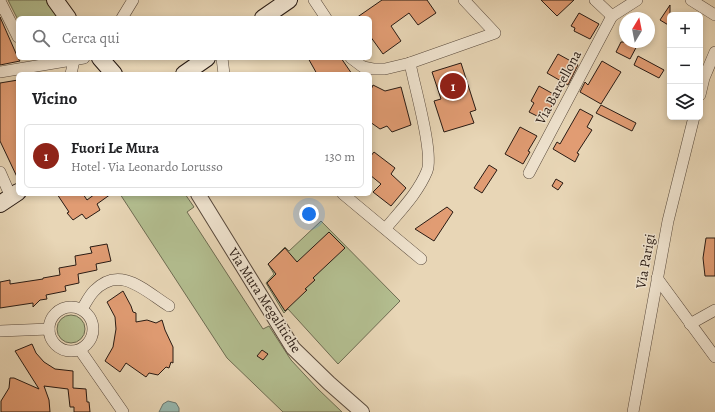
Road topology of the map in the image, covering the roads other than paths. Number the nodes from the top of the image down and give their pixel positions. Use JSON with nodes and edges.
{"nodes":[{"id":1,"x":54,"y":0,"type":"edge"},
{"id":2,"x":133,"y":0,"type":"edge"},
{"id":3,"x":289,"y":0,"type":"edge"},
{"id":4,"x":314,"y":0,"type":"edge"},
{"id":5,"x":464,"y":0,"type":"edge"},
{"id":6,"x":596,"y":0,"type":"edge"},
{"id":7,"x":637,"y":0,"type":"edge"},
{"id":8,"x":691,"y":0,"type":"edge"},
{"id":9,"x":0,"y":1,"type":"edge"},
{"id":10,"x":715,"y":15,"type":"edge"},
{"id":11,"x":66,"y":16,"type":"edge"},
{"id":12,"x":123,"y":16,"type":"edge"},
{"id":13,"x":266,"y":16,"type":"edge"},
{"id":14,"x":325,"y":16,"type":"edge"},
{"id":15,"x":612,"y":16,"type":"junction"},
{"id":16,"x":16,"y":33,"type":"edge"},
{"id":17,"x":715,"y":52,"type":"edge"},
{"id":18,"x":63,"y":60,"type":"edge"},
{"id":19,"x":78,"y":60,"type":"edge"},
{"id":20,"x":102,"y":60,"type":"edge"},
{"id":21,"x":204,"y":60,"type":"edge"},
{"id":22,"x":222,"y":60,"type":"edge"},
{"id":23,"x":354,"y":60,"type":"edge"},
{"id":24,"x":31,"y":62,"type":"edge"},
{"id":25,"x":410,"y":63,"type":"junction"},
{"id":26,"x":0,"y":72,"type":"edge"},
{"id":27,"x":72,"y":72,"type":"edge"},
{"id":28,"x":112,"y":72,"type":"edge"},
{"id":29,"x":187,"y":72,"type":"edge"},
{"id":30,"x":224,"y":72,"type":"edge"},
{"id":31,"x":703,"y":84,"type":"edge"},
{"id":32,"x":693,"y":120,"type":"edge"},
{"id":33,"x":0,"y":172,"type":"edge"},
{"id":34,"x":529,"y":173,"type":"dead end"},
{"id":35,"x":199,"y":196,"type":"edge"},
{"id":36,"x":346,"y":196,"type":"edge"},
{"id":37,"x":10,"y":198,"type":"edge"},
{"id":38,"x":386,"y":228,"type":"junction"},
{"id":39,"x":421,"y":259,"type":"dead end"},
{"id":40,"x":657,"y":278,"type":"junction"},
{"id":41,"x":169,"y":306,"type":"dead end"},
{"id":42,"x":82,"y":309,"type":"junction"},
{"id":43,"x":715,"y":310,"type":"edge"},
{"id":44,"x":690,"y":324,"type":"junction"},
{"id":45,"x":49,"y":329,"type":"junction"},
{"id":46,"x":0,"y":332,"type":"edge"},
{"id":47,"x":80,"y":350,"type":"junction"},
{"id":48,"x":715,"y":357,"type":"edge"},
{"id":49,"x":123,"y":412,"type":"edge"},
{"id":50,"x":362,"y":412,"type":"edge"},
{"id":51,"x":633,"y":412,"type":"edge"}],
"edges":[{"from":1,"to":11,"type":"main road"},
{"from":2,"to":12,"type":"street"},
{"from":3,"to":13,"type":"main road"},
{"from":4,"to":14,"type":"street"},
{"from":5,"to":25,"type":"street"},
{"from":6,"to":15,"type":"street"},
{"from":7,"to":15,"type":"street"},
{"from":8,"to":10,"type":"street"},
{"from":9,"to":16,"type":"street"},
{"from":15,"to":34,"type":"street","name":"Via Barcellona"},
{"from":17,"to":31,"type":"street"},
{"from":18,"to":24,"type":"street"},
{"from":19,"to":27,"type":"street"},
{"from":20,"to":28,"type":"main road"},
{"from":21,"to":29,"type":"main road"},
{"from":22,"to":30,"type":"street"},
{"from":23,"to":25,"type":"street"},
{"from":24,"to":26,"type":"street"},
{"from":25,"to":38,"type":"street"},
{"from":32,"to":40,"type":"street","name":"Via Parigi"},
{"from":33,"to":37,"type":"street"},
{"from":35,"to":50,"type":"street","name":"Via Mura Megalitiche"},
{"from":36,"to":38,"type":"street"},
{"from":38,"to":39,"type":"street"},
{"from":40,"to":44,"type":"street"},
{"from":40,"to":51,"type":"street","name":"Via Parigi"},
{"from":41,"to":42,"type":"street"},
{"from":42,"to":45,"type":"street"},
{"from":42,"to":47,"type":"street"},
{"from":43,"to":44,"type":"street"},
{"from":44,"to":48,"type":"street"},
{"from":45,"to":46,"type":"street"},
{"from":45,"to":47,"type":"street"},
{"from":47,"to":49,"type":"street"}]}
